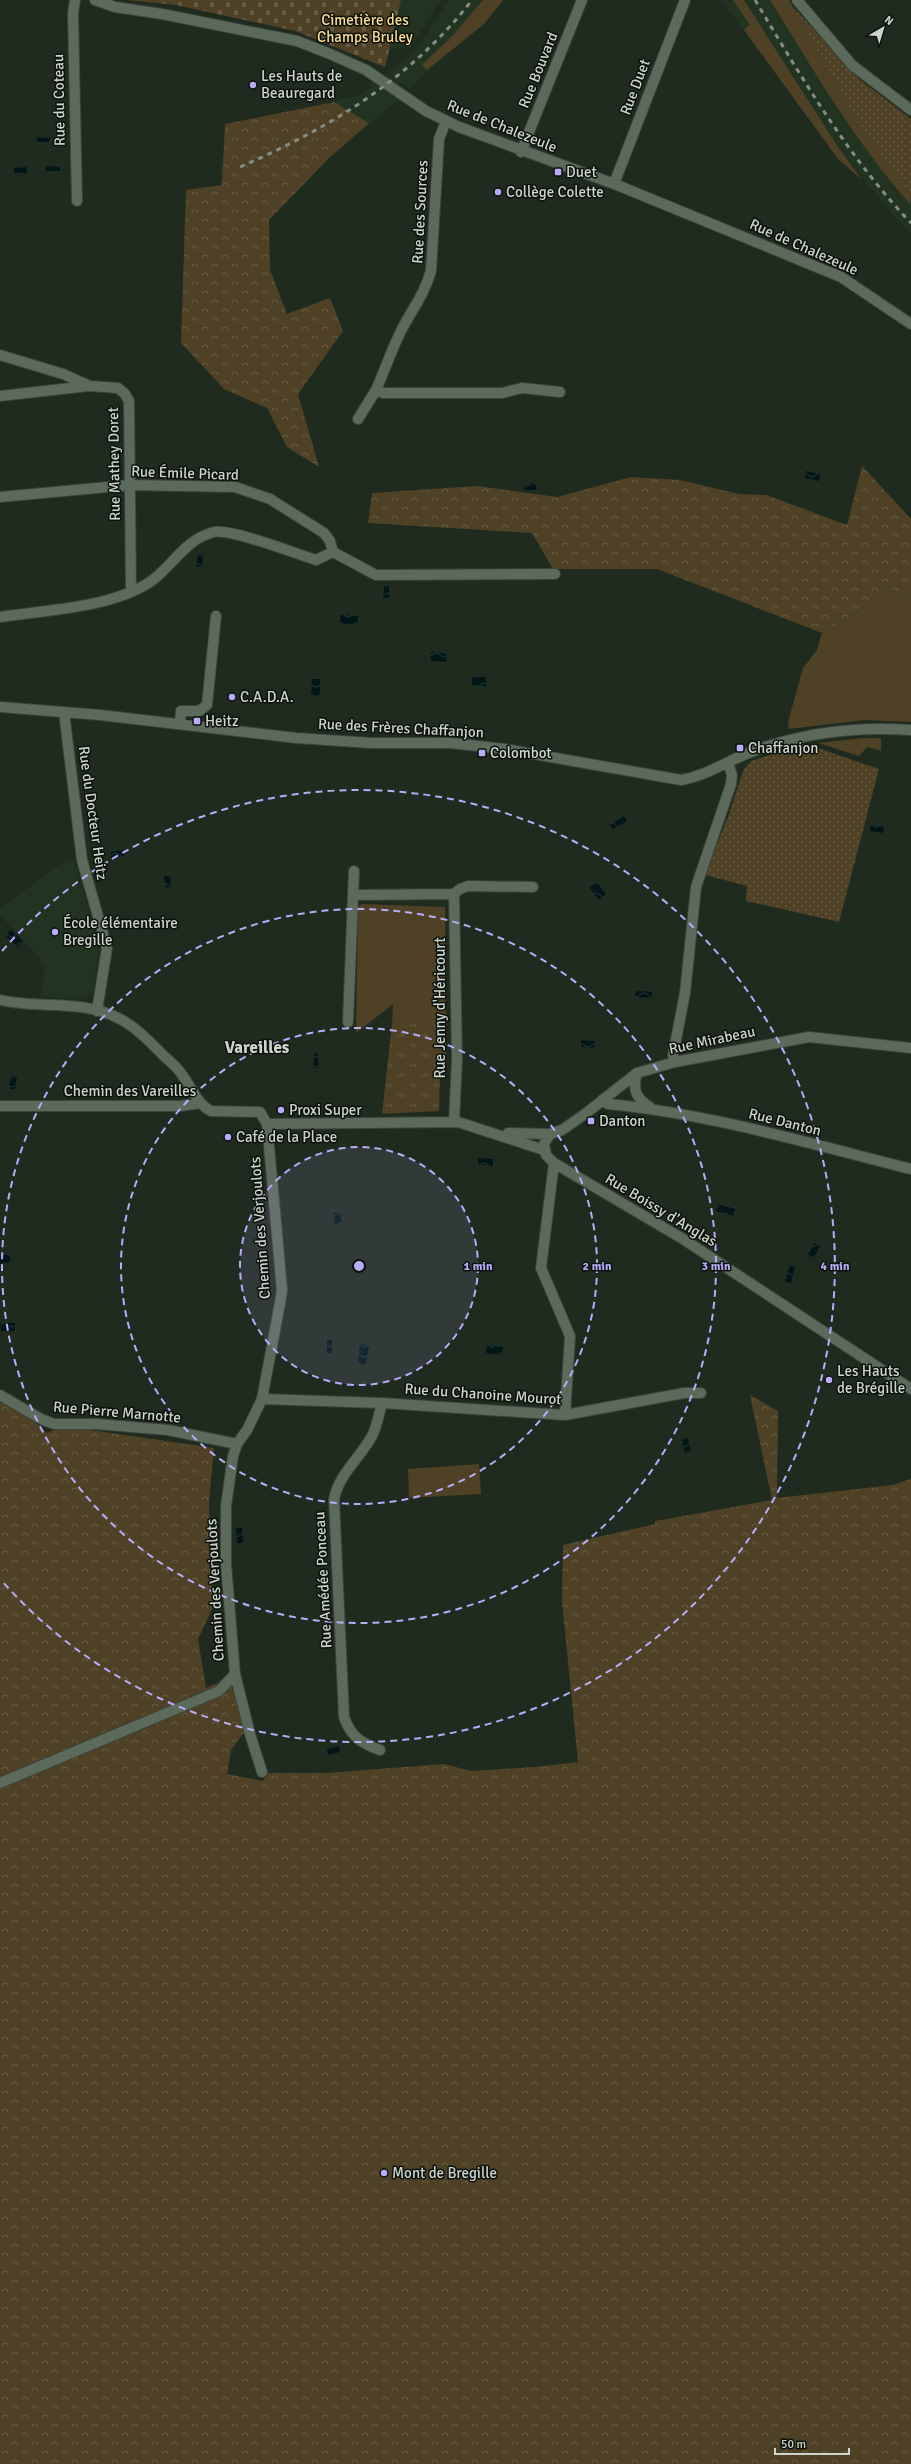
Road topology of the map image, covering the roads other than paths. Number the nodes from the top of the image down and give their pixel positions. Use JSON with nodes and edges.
{"nodes":[{"id":1,"x":75,"y":0,"type":"edge"},
{"id":2,"x":95,"y":0,"type":"edge"},
{"id":3,"x":582,"y":0,"type":"edge"},
{"id":4,"x":685,"y":0,"type":"edge"},
{"id":5,"x":797,"y":0,"type":"edge"},
{"id":6,"x":911,"y":110,"type":"edge"},
{"id":7,"x":446,"y":121,"type":"junction"},
{"id":8,"x":521,"y":152,"type":"junction"},
{"id":9,"x":614,"y":184,"type":"junction"},
{"id":10,"x":77,"y":201,"type":"dead end"},
{"id":11,"x":911,"y":324,"type":"edge"},
{"id":12,"x":0,"y":355,"type":"edge"},
{"id":13,"x":90,"y":386,"type":"junction"},
{"id":14,"x":376,"y":390,"type":"junction"},
{"id":15,"x":560,"y":392,"type":"dead end"},
{"id":16,"x":0,"y":396,"type":"edge"},
{"id":17,"x":358,"y":419,"type":"dead end"},
{"id":18,"x":128,"y":485,"type":"junction"},
{"id":19,"x":0,"y":498,"type":"edge"},
{"id":20,"x":333,"y":552,"type":"junction"},
{"id":21,"x":555,"y":574,"type":"dead end"},
{"id":22,"x":131,"y":590,"type":"junction"},
{"id":23,"x":216,"y":616,"type":"dead end"},
{"id":24,"x":0,"y":617,"type":"edge"},
{"id":25,"x":0,"y":707,"type":"edge"},
{"id":26,"x":64,"y":712,"type":"junction"},
{"id":27,"x":180,"y":724,"type":"junction"},
{"id":28,"x":911,"y":730,"type":"edge"},
{"id":29,"x":728,"y":763,"type":"junction"},
{"id":30,"x":354,"y":871,"type":"dead end"},
{"id":31,"x":533,"y":887,"type":"dead end"},
{"id":32,"x":454,"y":894,"type":"junction"},
{"id":33,"x":353,"y":895,"type":"junction"},
{"id":34,"x":0,"y":1000,"type":"edge"},
{"id":35,"x":97,"y":1011,"type":"junction"},
{"id":36,"x":348,"y":1022,"type":"dead end"},
{"id":37,"x":911,"y":1048,"type":"edge"},
{"id":38,"x":674,"y":1062,"type":"junction"},
{"id":39,"x":637,"y":1073,"type":"junction"},
{"id":40,"x":602,"y":1100,"type":"junction"},
{"id":41,"x":201,"y":1103,"type":"junction"},
{"id":42,"x":0,"y":1106,"type":"edge"},
{"id":43,"x":652,"y":1108,"type":"junction"},
{"id":44,"x":454,"y":1122,"type":"junction"},
{"id":45,"x":268,"y":1124,"type":"junction"},
{"id":46,"x":489,"y":1131,"type":"junction"},
{"id":47,"x":550,"y":1134,"type":"junction"},
{"id":48,"x":544,"y":1147,"type":"junction"},
{"id":49,"x":554,"y":1163,"type":"junction"},
{"id":50,"x":911,"y":1169,"type":"edge"},
{"id":51,"x":911,"y":1389,"type":"edge"},
{"id":52,"x":701,"y":1393,"type":"dead end"},
{"id":53,"x":0,"y":1395,"type":"edge"},
{"id":54,"x":262,"y":1399,"type":"junction"},
{"id":55,"x":382,"y":1403,"type":"junction"},
{"id":56,"x":565,"y":1415,"type":"junction"},
{"id":57,"x":237,"y":1444,"type":"junction"},
{"id":58,"x":235,"y":1674,"type":"junction"},
{"id":59,"x":380,"y":1750,"type":"dead end"},
{"id":60,"x":262,"y":1772,"type":"dead end"},
{"id":61,"x":0,"y":1783,"type":"edge"}],
"edges":[{"from":1,"to":10,"type":"street","name":"Rue du Coteau"},
{"from":2,"to":7,"type":"street","name":"Rue de Chalezeule"},
{"from":3,"to":8,"type":"street","name":"Rue Bouvard"},
{"from":4,"to":9,"type":"street","name":"Rue Duet"},
{"from":5,"to":6,"type":"street"},
{"from":7,"to":8,"type":"street","name":"Rue de Chalezeule"},
{"from":7,"to":14,"type":"street","name":"Rue des Sources"},
{"from":8,"to":9,"type":"street","name":"Rue de Chalezeule"},
{"from":9,"to":11,"type":"street","name":"Rue de Chalezeule"},
{"from":12,"to":13,"type":"street"},
{"from":13,"to":16,"type":"street"},
{"from":13,"to":18,"type":"street","name":"Rue Mathey Doret"},
{"from":14,"to":15,"type":"street"},
{"from":14,"to":17,"type":"street","name":"Rue des Sources"},
{"from":18,"to":19,"type":"street","name":"Rue Émile Picard"},
{"from":18,"to":20,"type":"street","name":"Rue Émile Picard"},
{"from":18,"to":22,"type":"street","name":"Rue Mathey Doret"},
{"from":20,"to":21,"type":"street"},
{"from":20,"to":22,"type":"street"},
{"from":22,"to":24,"type":"street"},
{"from":23,"to":27,"type":"street"},
{"from":25,"to":26,"type":"street","name":"Rue des Frères Chaffanjon"},
{"from":26,"to":27,"type":"street","name":"Rue des Frères Chaffanjon"},
{"from":26,"to":35,"type":"street","name":"Rue du Docteur Heitz"},
{"from":27,"to":29,"type":"street","name":"Rue des Frères Chaffanjon"},
{"from":28,"to":29,"type":"street","name":"Rue des Frères Chaffanjon"},
{"from":29,"to":38,"type":"street"},
{"from":30,"to":33,"type":"street"},
{"from":31,"to":32,"type":"street"},
{"from":32,"to":33,"type":"street"},
{"from":32,"to":44,"type":"street","name":"Rue Jenny d'Héricourt"},
{"from":33,"to":36,"type":"street"},
{"from":34,"to":35,"type":"street"},
{"from":35,"to":41,"type":"street"},
{"from":37,"to":38,"type":"street","name":"Rue Mirabeau"},
{"from":38,"to":39,"type":"street","name":"Rue Mirabeau"},
{"from":39,"to":40,"type":"street","name":"Rue Mirabeau"},
{"from":39,"to":43,"type":"street","name":"Rue Danton"},
{"from":40,"to":43,"type":"street","name":"Rue Danton"},
{"from":40,"to":47,"type":"street","name":"Rue Mirabeau"},
{"from":41,"to":42,"type":"street","name":"Chemin des Vareilles"},
{"from":41,"to":45,"type":"street","name":"Chemin des Vareilles"},
{"from":43,"to":50,"type":"street","name":"Rue Danton"},
{"from":44,"to":45,"type":"street"},
{"from":44,"to":46,"type":"street"},
{"from":45,"to":54,"type":"street","name":"Chemin des Verjoulots"},
{"from":46,"to":47,"type":"street"},
{"from":46,"to":48,"type":"street"},
{"from":47,"to":48,"type":"street"},
{"from":48,"to":49,"type":"street","name":"Rue Boissy d'Anglas"},
{"from":49,"to":51,"type":"street","name":"Rue Boissy d'Anglas"},
{"from":49,"to":56,"type":"street"},
{"from":52,"to":56,"type":"street","name":"Rue du Chanoine Mourot"},
{"from":53,"to":57,"type":"street","name":"Rue Pierre Marnotte"},
{"from":54,"to":55,"type":"street","name":"Rue du Chanoine Mourot"},
{"from":54,"to":57,"type":"street","name":"Chemin des Verjoulots"},
{"from":55,"to":56,"type":"street","name":"Rue du Chanoine Mourot"},
{"from":55,"to":59,"type":"street","name":"Rue Amédée Ponceau"},
{"from":57,"to":58,"type":"street","name":"Chemin des Verjoulots"},
{"from":58,"to":60,"type":"street","name":"Chemin des Verjoulots"},
{"from":58,"to":61,"type":"street"}]}
